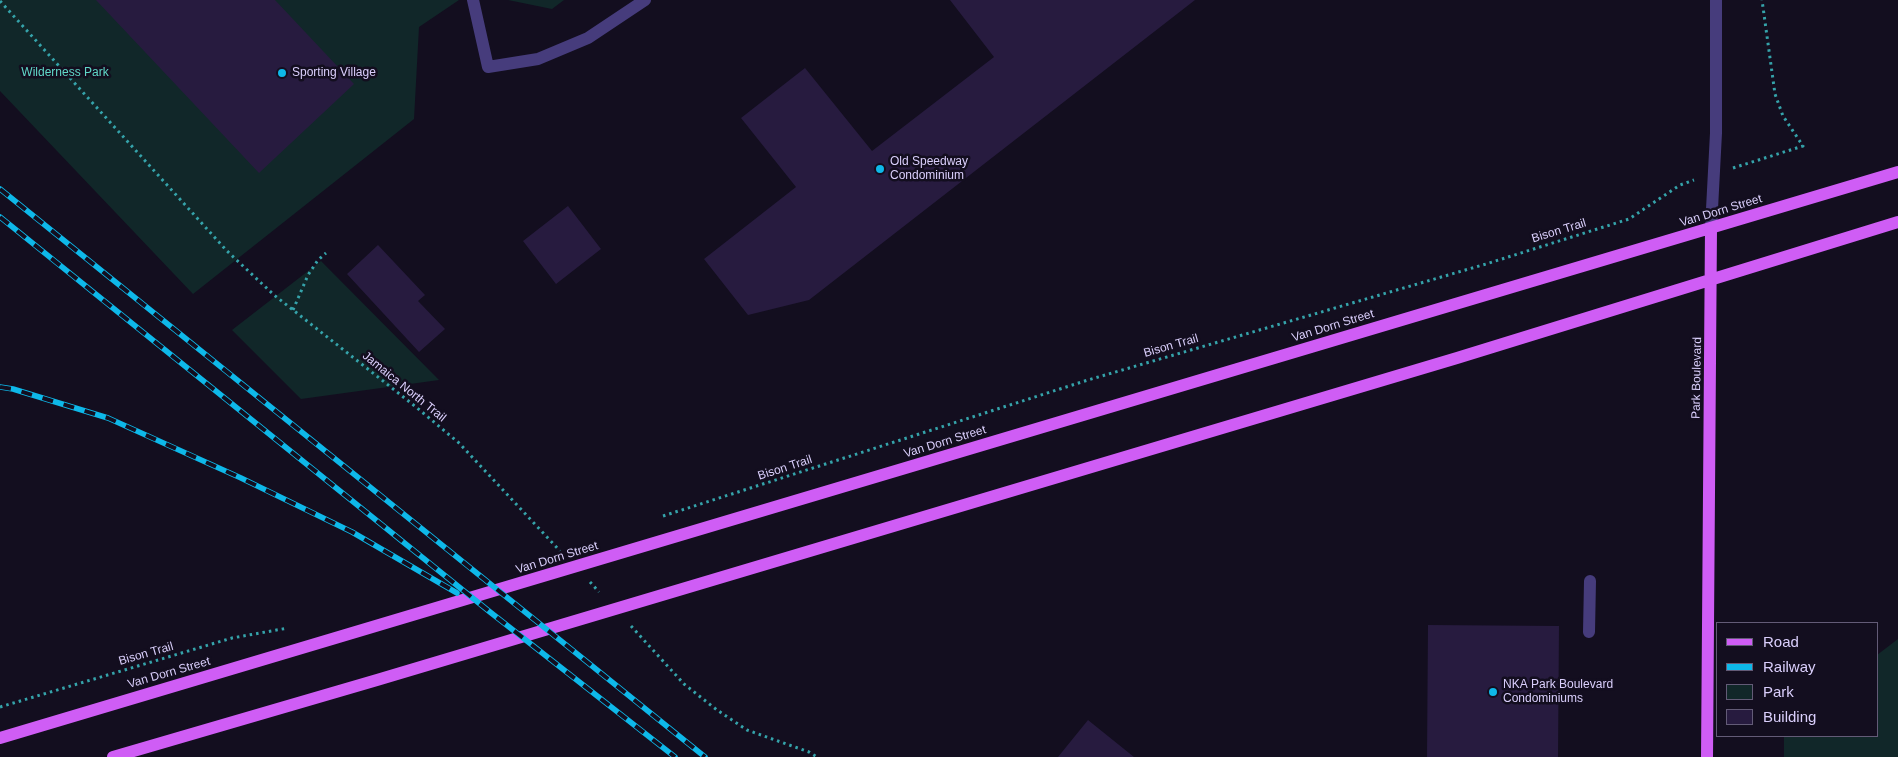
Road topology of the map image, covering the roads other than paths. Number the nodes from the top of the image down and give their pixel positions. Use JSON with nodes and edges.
{"nodes":[{"id":1,"x":472,"y":0,"type":"edge"},
{"id":2,"x":645,"y":0,"type":"edge"},
{"id":3,"x":1716,"y":0,"type":"edge"},
{"id":4,"x":1898,"y":172,"type":"edge"},
{"id":5,"x":1898,"y":222,"type":"edge"},
{"id":6,"x":1711,"y":228,"type":"junction"},
{"id":7,"x":1712,"y":280,"type":"junction"},
{"id":8,"x":1590,"y":581,"type":"dead end"},
{"id":9,"x":1589,"y":632,"type":"dead end"},
{"id":10,"x":0,"y":738,"type":"edge"},
{"id":11,"x":114,"y":757,"type":"edge"},
{"id":12,"x":1707,"y":757,"type":"edge"}],
"edges":[{"from":1,"to":2,"type":"street"},
{"from":3,"to":6,"type":"street","name":"Park Boulevard"},
{"from":4,"to":6,"type":"main road","name":"Van Dorn Street"},
{"from":5,"to":7,"type":"main road"},
{"from":6,"to":7,"type":"main road","name":"Park Boulevard"},
{"from":6,"to":10,"type":"main road","name":"Van Dorn Street"},
{"from":7,"to":11,"type":"main road"},
{"from":7,"to":12,"type":"main road","name":"Park Boulevard"},
{"from":8,"to":9,"type":"street"}]}
